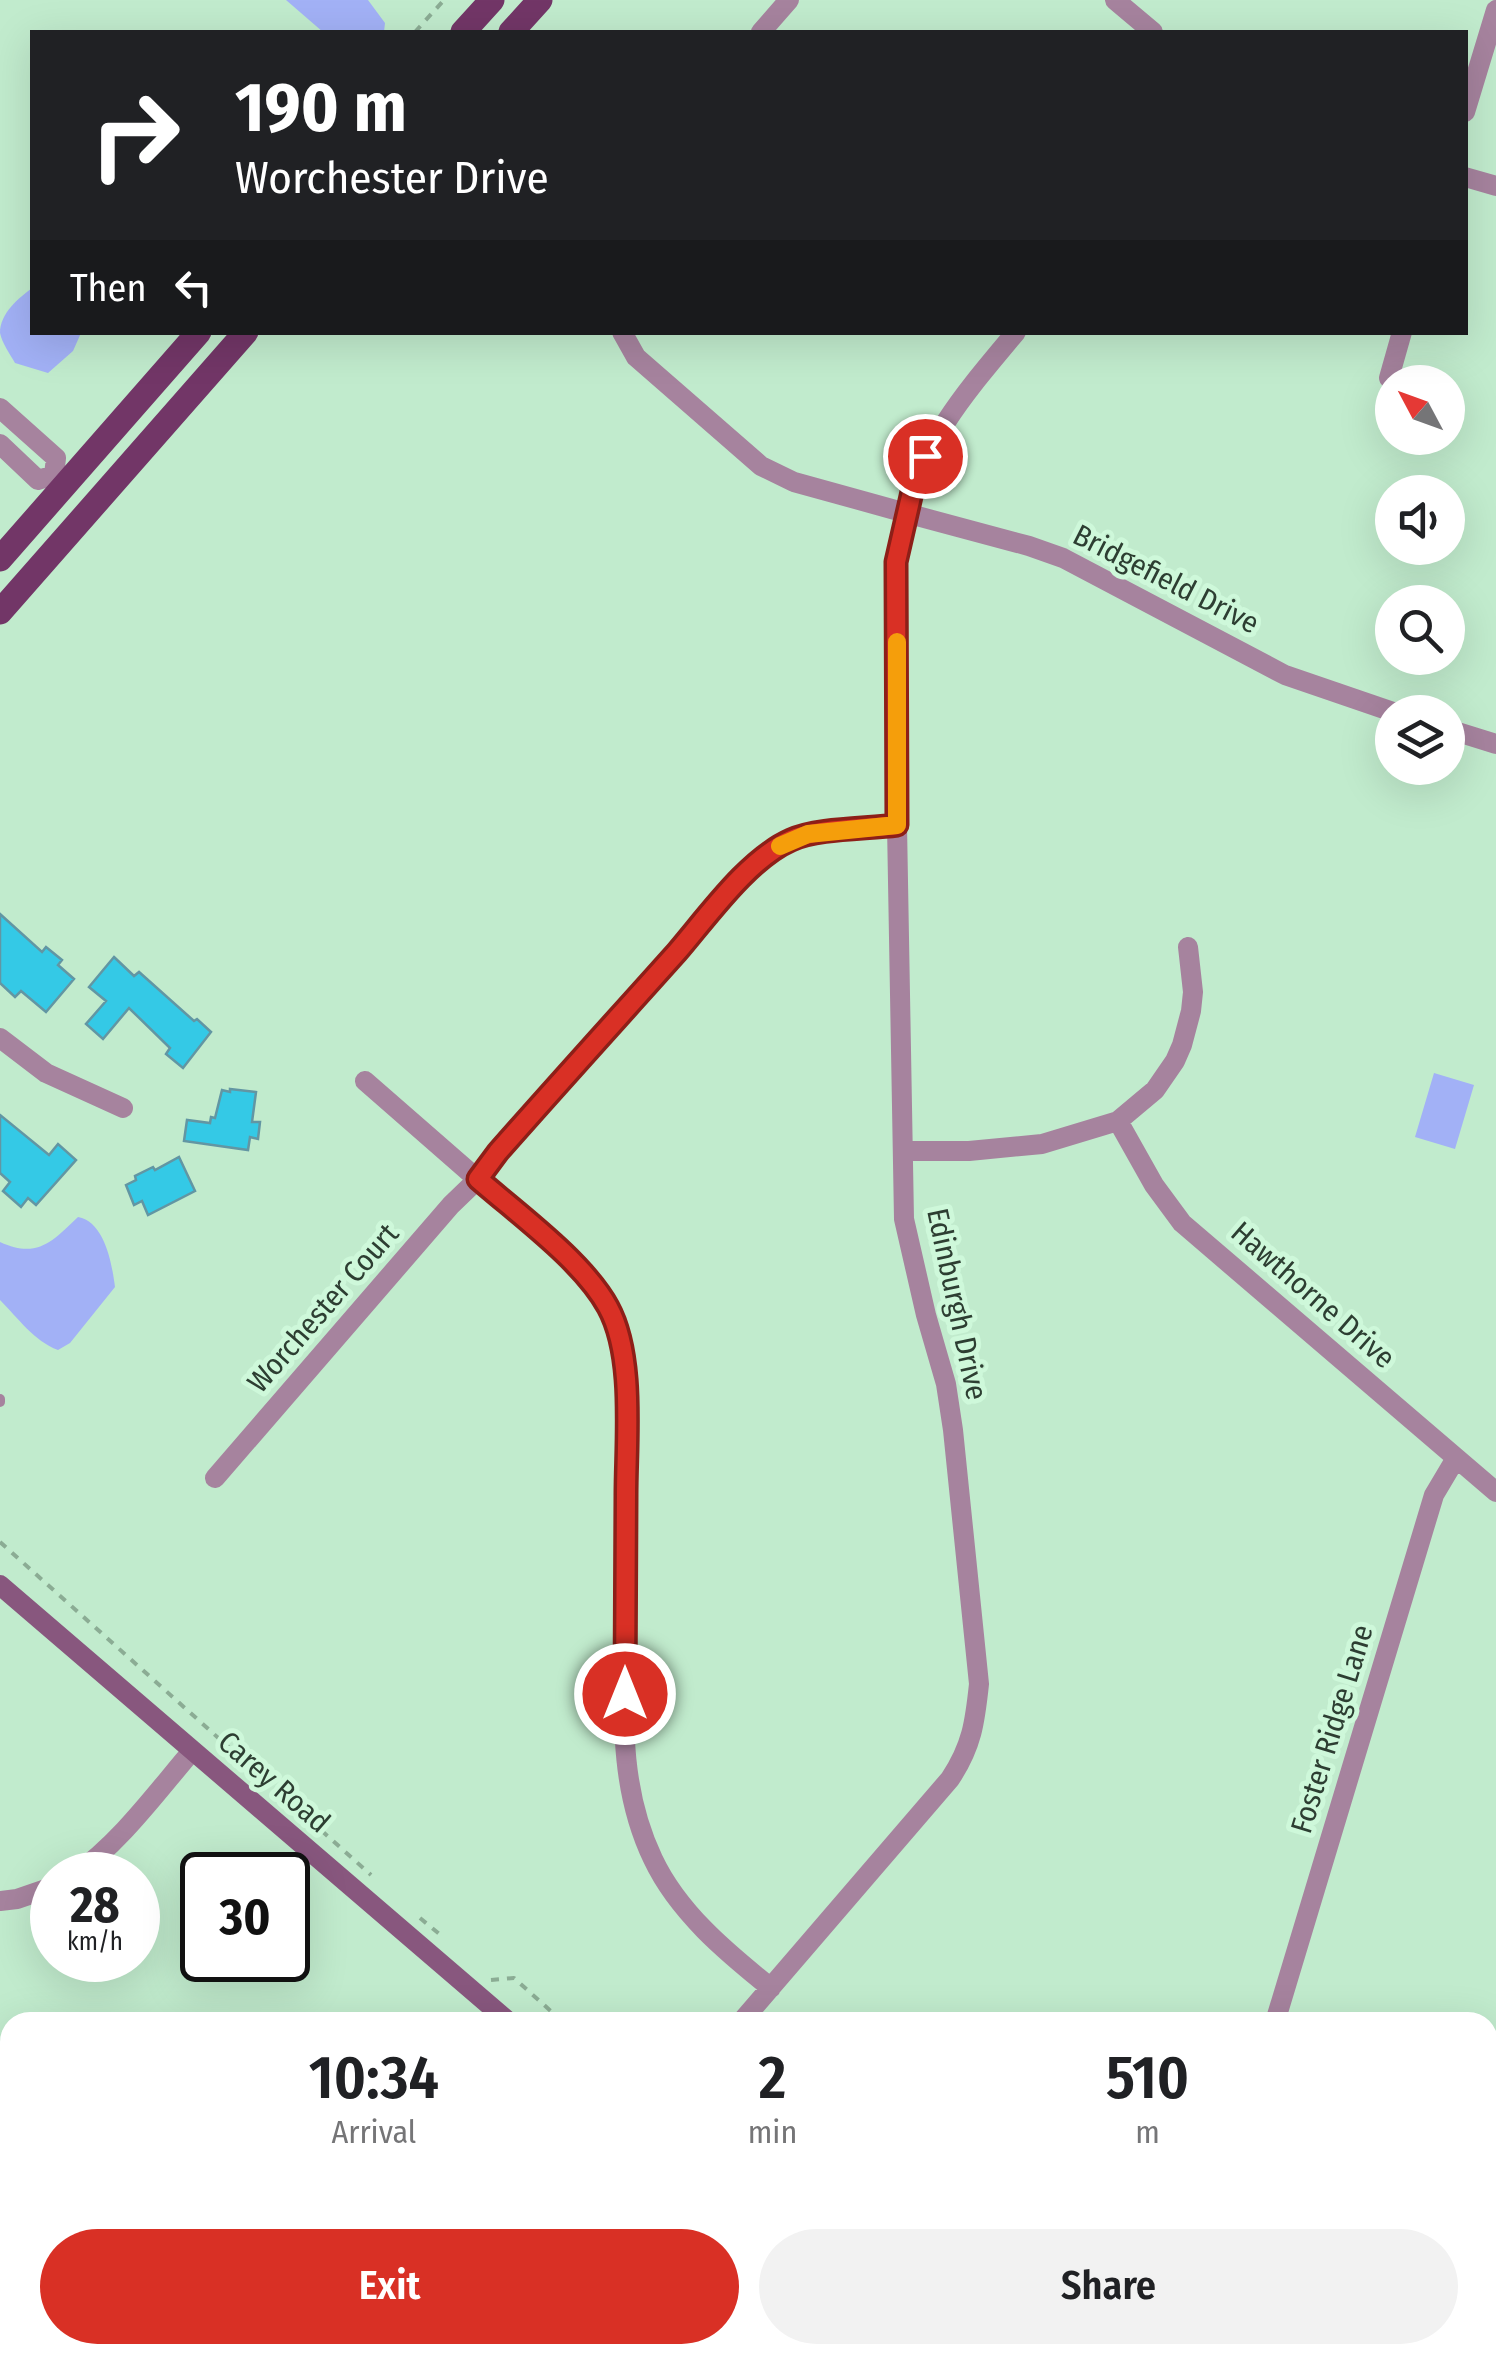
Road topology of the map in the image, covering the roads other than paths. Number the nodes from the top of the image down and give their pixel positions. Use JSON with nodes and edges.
{"nodes":[{"id":1,"x":492,"y":0,"type":"edge"},
{"id":2,"x":540,"y":0,"type":"edge"},
{"id":3,"x":788,"y":0,"type":"edge"},
{"id":4,"x":1115,"y":0,"type":"edge"},
{"id":5,"x":1496,"y":10,"type":"edge"},
{"id":6,"x":466,"y":30,"type":"edge"},
{"id":7,"x":513,"y":30,"type":"edge"},
{"id":8,"x":763,"y":30,"type":"edge"},
{"id":9,"x":1151,"y":30,"type":"edge"},
{"id":10,"x":1468,"y":102,"type":"edge"},
{"id":11,"x":1468,"y":177,"type":"edge"},
{"id":12,"x":1496,"y":186,"type":"edge"},
{"id":13,"x":197,"y":335,"type":"edge"},
{"id":14,"x":243,"y":335,"type":"edge"},
{"id":15,"x":624,"y":335,"type":"edge"},
{"id":16,"x":1013,"y":335,"type":"edge"},
{"id":17,"x":1401,"y":335,"type":"edge"},
{"id":18,"x":1392,"y":365,"type":"edge"},
{"id":19,"x":0,"y":408,"type":"edge"},
{"id":20,"x":0,"y":444,"type":"edge"},
{"id":21,"x":60,"y":480,"type":"junction"},
{"id":22,"x":91,"y":508,"type":"junction"},
{"id":23,"x":906,"y":514,"type":"junction"},
{"id":24,"x":0,"y":559,"type":"edge"},
{"id":25,"x":0,"y":612,"type":"edge"},
{"id":26,"x":1375,"y":705,"type":"edge"},
{"id":27,"x":1465,"y":734,"type":"edge"},
{"id":28,"x":1496,"y":744,"type":"edge"},
{"id":29,"x":897,"y":825,"type":"junction"},
{"id":30,"x":1188,"y":946,"type":"dead end"},
{"id":31,"x":0,"y":1038,"type":"edge"},
{"id":32,"x":365,"y":1081,"type":"dead end"},
{"id":33,"x":123,"y":1108,"type":"dead end"},
{"id":34,"x":1118,"y":1121,"type":"junction"},
{"id":35,"x":903,"y":1151,"type":"junction"},
{"id":36,"x":478,"y":1179,"type":"junction"},
{"id":37,"x":1456,"y":1458,"type":"junction"},
{"id":38,"x":215,"y":1478,"type":"dead end"},
{"id":39,"x":1496,"y":1492,"type":"edge"},
{"id":40,"x":0,"y":1585,"type":"edge"},
{"id":41,"x":192,"y":1750,"type":"junction"},
{"id":42,"x":102,"y":1852,"type":"edge"},
{"id":43,"x":30,"y":1894,"type":"edge"},
{"id":44,"x":0,"y":1901,"type":"edge"},
{"id":45,"x":771,"y":1988,"type":"junction"},
{"id":46,"x":497,"y":2012,"type":"edge"},
{"id":47,"x":750,"y":2012,"type":"edge"},
{"id":48,"x":1278,"y":2012,"type":"edge"}],
"edges":[{"from":1,"to":6,"type":"main road"},
{"from":2,"to":7,"type":"main road"},
{"from":3,"to":8,"type":"street"},
{"from":4,"to":9,"type":"street"},
{"from":5,"to":10,"type":"street"},
{"from":11,"to":12,"type":"street"},
{"from":13,"to":21,"type":"main road"},
{"from":14,"to":22,"type":"main road"},
{"from":15,"to":23,"type":"street","name":"Bridgefield Drive"},
{"from":16,"to":23,"type":"street","name":"Edinburgh Drive"},
{"from":17,"to":18,"type":"street"},
{"from":19,"to":21,"type":"street"},
{"from":20,"to":21,"type":"street"},
{"from":21,"to":22,"type":"street"},
{"from":21,"to":24,"type":"main road"},
{"from":22,"to":25,"type":"main road"},
{"from":23,"to":26,"type":"street","name":"Bridgefield Drive"},
{"from":23,"to":29,"type":"street","name":"Edinburgh Drive"},
{"from":27,"to":28,"type":"street"},
{"from":29,"to":35,"type":"street","name":"Edinburgh Drive"},
{"from":29,"to":36,"type":"street","name":"Worchester Court"},
{"from":30,"to":34,"type":"street"},
{"from":31,"to":33,"type":"street"},
{"from":32,"to":36,"type":"street"},
{"from":34,"to":35,"type":"street"},
{"from":34,"to":37,"type":"street","name":"Hawthorne Drive"},
{"from":35,"to":45,"type":"street","name":"Edinburgh Drive"},
{"from":36,"to":38,"type":"street","name":"Worchester Court"},
{"from":36,"to":45,"type":"street"},
{"from":37,"to":39,"type":"street","name":"Hawthorne Drive"},
{"from":37,"to":48,"type":"street","name":"Foster Ridge Lane"},
{"from":40,"to":41,"type":"street","name":"Carey Road"},
{"from":41,"to":42,"type":"street"},
{"from":41,"to":46,"type":"street","name":"Carey Road"},
{"from":43,"to":44,"type":"street"},
{"from":45,"to":47,"type":"street","name":"Edinburgh Drive"}]}
